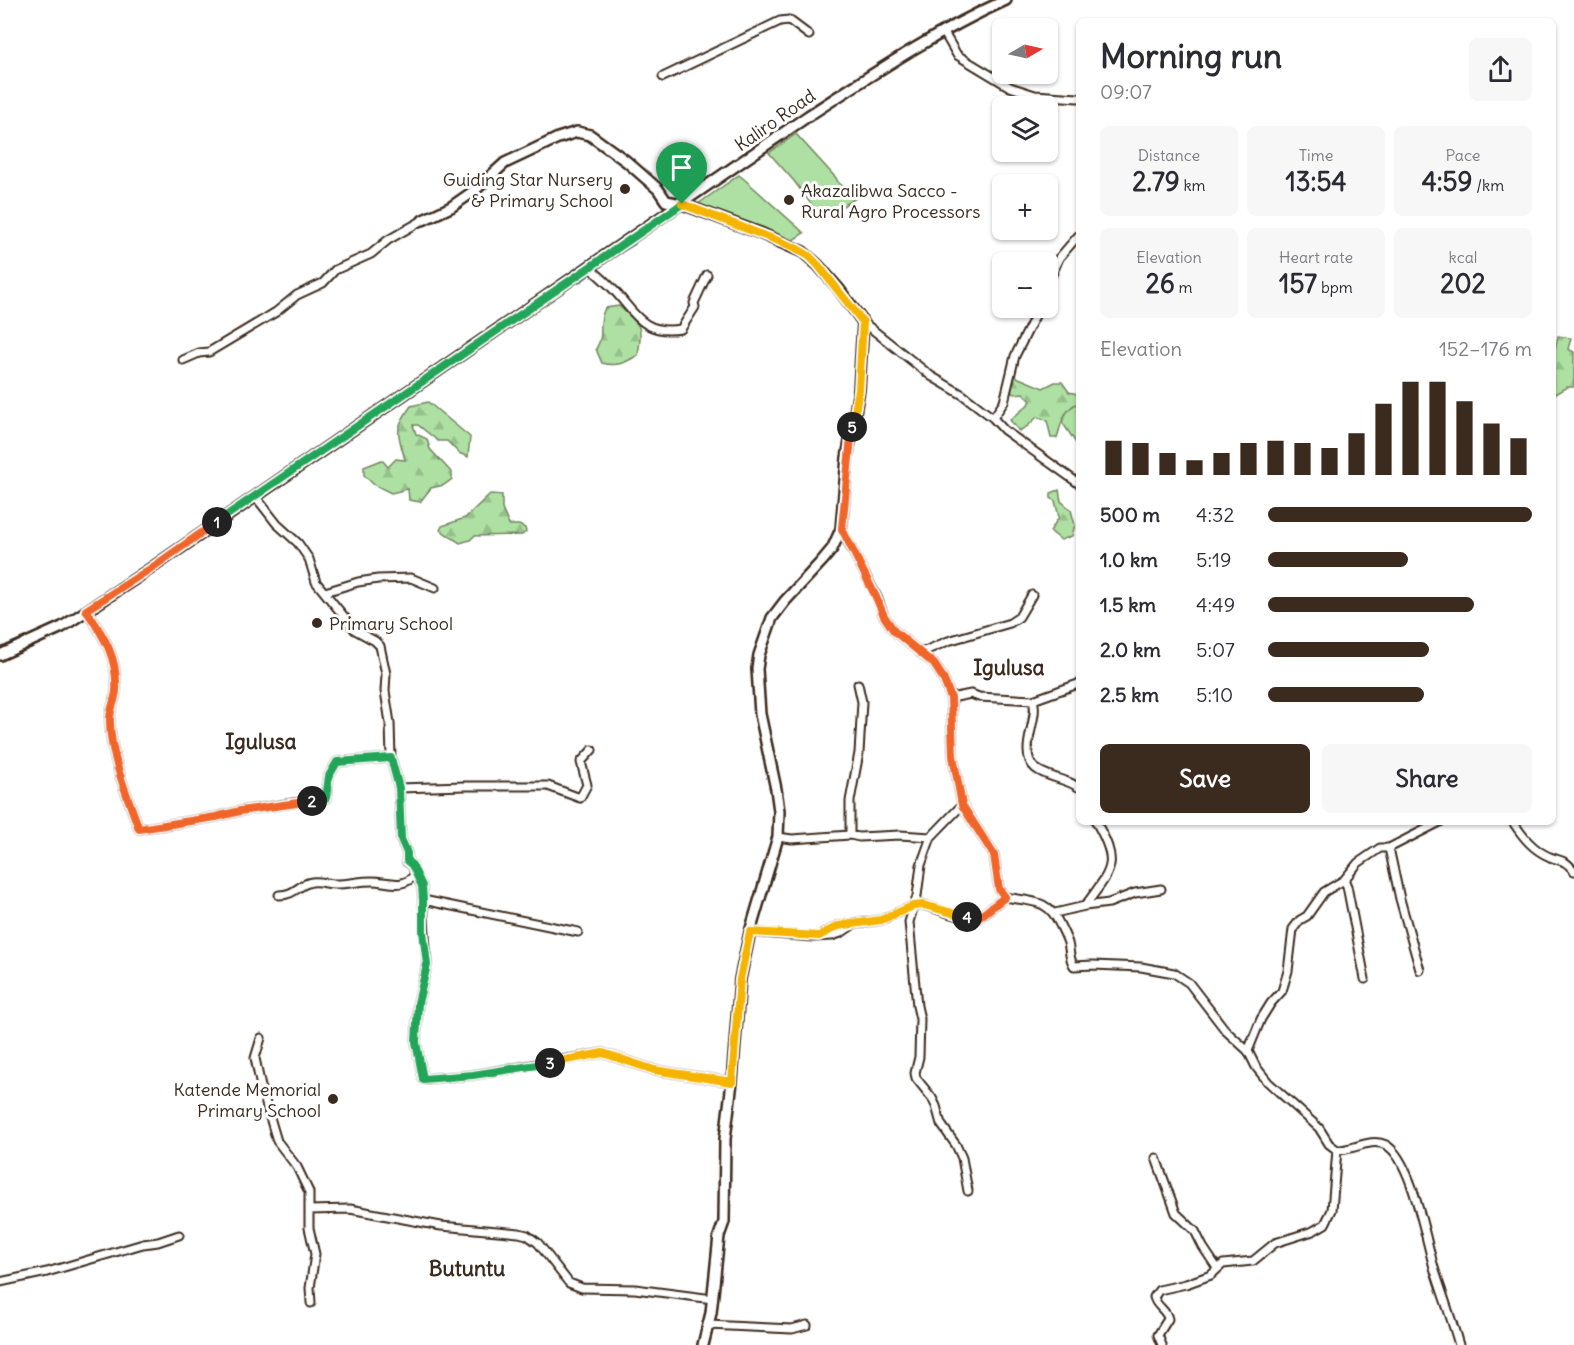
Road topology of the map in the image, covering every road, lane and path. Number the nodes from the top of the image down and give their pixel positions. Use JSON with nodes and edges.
{"nodes":[{"id":1,"x":1006,"y":0,"type":"edge"},
{"id":2,"x":943,"y":31,"type":"junction"},
{"id":3,"x":810,"y":35,"type":"dead end"},
{"id":4,"x":663,"y":77,"type":"dead end"},
{"id":5,"x":1076,"y":98,"type":"edge"},
{"id":6,"x":682,"y":204,"type":"junction"},
{"id":7,"x":423,"y":220,"type":"joint"},
{"id":8,"x":1076,"y":238,"type":"edge"},
{"id":9,"x":1058,"y":260,"type":"edge"},
{"id":10,"x":589,"y":267,"type":"junction"},
{"id":11,"x":707,"y":275,"type":"dead end"},
{"id":12,"x":1034,"y":318,"type":"edge"},
{"id":13,"x":863,"y":322,"type":"junction"},
{"id":14,"x":183,"y":360,"type":"dead end"},
{"id":15,"x":993,"y":418,"type":"junction"},
{"id":16,"x":1076,"y":482,"type":"edge"},
{"id":17,"x":255,"y":496,"type":"junction"},
{"id":18,"x":842,"y":529,"type":"junction"},
{"id":19,"x":435,"y":588,"type":"dead end"},
{"id":20,"x":325,"y":592,"type":"junction"},
{"id":21,"x":1032,"y":595,"type":"dead end"},
{"id":22,"x":86,"y":610,"type":"junction"},
{"id":23,"x":920,"y":652,"type":"junction"},
{"id":24,"x":0,"y":655,"type":"edge"},
{"id":25,"x":858,"y":684,"type":"dead end"},
{"id":26,"x":1076,"y":685,"type":"edge"},
{"id":27,"x":951,"y":698,"type":"junction"},
{"id":28,"x":1033,"y":700,"type":"junction"},
{"id":29,"x":592,"y":750,"type":"dead end"},
{"id":30,"x":391,"y":758,"type":"junction"},
{"id":31,"x":1076,"y":786,"type":"edge"},
{"id":32,"x":399,"y":788,"type":"junction"},
{"id":33,"x":962,"y":805,"type":"junction"},
{"id":34,"x":1098,"y":825,"type":"edge"},
{"id":35,"x":1434,"y":825,"type":"edge"},
{"id":36,"x":1515,"y":825,"type":"edge"},
{"id":37,"x":850,"y":835,"type":"junction"},
{"id":38,"x":778,"y":837,"type":"junction"},
{"id":39,"x":931,"y":837,"type":"junction"},
{"id":40,"x":1389,"y":848,"type":"junction"},
{"id":41,"x":1574,"y":871,"type":"edge"},
{"id":42,"x":415,"y":874,"type":"junction"},
{"id":43,"x":1344,"y":880,"type":"junction"},
{"id":44,"x":1161,"y":889,"type":"dead end"},
{"id":45,"x":279,"y":895,"type":"dead end"},
{"id":46,"x":1005,"y":897,"type":"junction"},
{"id":47,"x":423,"y":900,"type":"junction"},
{"id":48,"x":913,"y":906,"type":"junction"},
{"id":49,"x":1085,"y":906,"type":"junction"},
{"id":50,"x":1055,"y":913,"type":"junction"},
{"id":51,"x":578,"y":932,"type":"dead end"},
{"id":52,"x":750,"y":932,"type":"junction"},
{"id":53,"x":1420,"y":970,"type":"dead end"},
{"id":54,"x":1365,"y":979,"type":"dead end"},
{"id":55,"x":261,"y":1038,"type":"dead end"},
{"id":56,"x":1248,"y":1051,"type":"junction"},
{"id":57,"x":732,"y":1082,"type":"junction"},
{"id":58,"x":1337,"y":1150,"type":"junction"},
{"id":59,"x":1156,"y":1158,"type":"dead end"},
{"id":60,"x":968,"y":1191,"type":"dead end"},
{"id":61,"x":309,"y":1210,"type":"junction"},
{"id":62,"x":179,"y":1235,"type":"dead end"},
{"id":63,"x":1217,"y":1268,"type":"junction"},
{"id":64,"x":0,"y":1282,"type":"edge"},
{"id":65,"x":713,"y":1299,"type":"junction"},
{"id":66,"x":311,"y":1303,"type":"dead end"},
{"id":67,"x":708,"y":1325,"type":"junction"},
{"id":68,"x":807,"y":1325,"type":"dead end"},
{"id":69,"x":703,"y":1345,"type":"edge"},
{"id":70,"x":1162,"y":1345,"type":"edge"},
{"id":71,"x":1459,"y":1345,"type":"edge"}],
"edges":[{"from":1,"to":2,"type":"street","name":"Kaliro Road"},
{"from":2,"to":5,"type":"street"},
{"from":2,"to":6,"type":"street","name":"Kaliro Road"},
{"from":3,"to":4,"type":"street"},
{"from":6,"to":7,"type":"street"},
{"from":6,"to":10,"type":"street","name":"Kaliro Road"},
{"from":6,"to":13,"type":"street"},
{"from":7,"to":14,"type":"street"},
{"from":8,"to":9,"type":"street"},
{"from":10,"to":11,"type":"street"},
{"from":10,"to":17,"type":"street","name":"Kaliro Road"},
{"from":12,"to":15,"type":"street"},
{"from":13,"to":15,"type":"street"},
{"from":13,"to":18,"type":"street"},
{"from":15,"to":16,"type":"street"},
{"from":17,"to":20,"type":"street"},
{"from":17,"to":22,"type":"street","name":"Kaliro Road"},
{"from":18,"to":23,"type":"street"},
{"from":18,"to":38,"type":"street"},
{"from":19,"to":20,"type":"street"},
{"from":20,"to":30,"type":"street"},
{"from":21,"to":23,"type":"street"},
{"from":22,"to":24,"type":"street","name":"Kaliro Road"},
{"from":22,"to":30,"type":"street"},
{"from":23,"to":27,"type":"street"},
{"from":25,"to":37,"type":"street"},
{"from":26,"to":28,"type":"street"},
{"from":27,"to":28,"type":"street"},
{"from":27,"to":33,"type":"street"},
{"from":28,"to":31,"type":"street"},
{"from":29,"to":32,"type":"street"},
{"from":30,"to":32,"type":"street"},
{"from":32,"to":42,"type":"street"},
{"from":33,"to":39,"type":"street"},
{"from":33,"to":46,"type":"street"},
{"from":34,"to":49,"type":"street"},
{"from":35,"to":40,"type":"street"},
{"from":36,"to":41,"type":"street"},
{"from":37,"to":38,"type":"street"},
{"from":37,"to":39,"type":"street"},
{"from":38,"to":52,"type":"street"},
{"from":39,"to":48,"type":"street"},
{"from":40,"to":43,"type":"street"},
{"from":40,"to":53,"type":"street"},
{"from":42,"to":45,"type":"street"},
{"from":42,"to":47,"type":"street"},
{"from":43,"to":54,"type":"street"},
{"from":43,"to":56,"type":"street"},
{"from":44,"to":49,"type":"street"},
{"from":46,"to":48,"type":"street"},
{"from":46,"to":50,"type":"street"},
{"from":47,"to":51,"type":"street"},
{"from":47,"to":57,"type":"street"},
{"from":48,"to":52,"type":"street"},
{"from":48,"to":60,"type":"street"},
{"from":49,"to":50,"type":"street"},
{"from":50,"to":56,"type":"street"},
{"from":52,"to":57,"type":"street"},
{"from":55,"to":61,"type":"street"},
{"from":56,"to":58,"type":"street"},
{"from":57,"to":65,"type":"street"},
{"from":58,"to":63,"type":"street"},
{"from":58,"to":71,"type":"street"},
{"from":59,"to":63,"type":"street"},
{"from":61,"to":65,"type":"street"},
{"from":61,"to":66,"type":"street"},
{"from":62,"to":64,"type":"street"},
{"from":63,"to":70,"type":"street"},
{"from":65,"to":67,"type":"street"},
{"from":67,"to":68,"type":"street"},
{"from":67,"to":69,"type":"street"}]}
